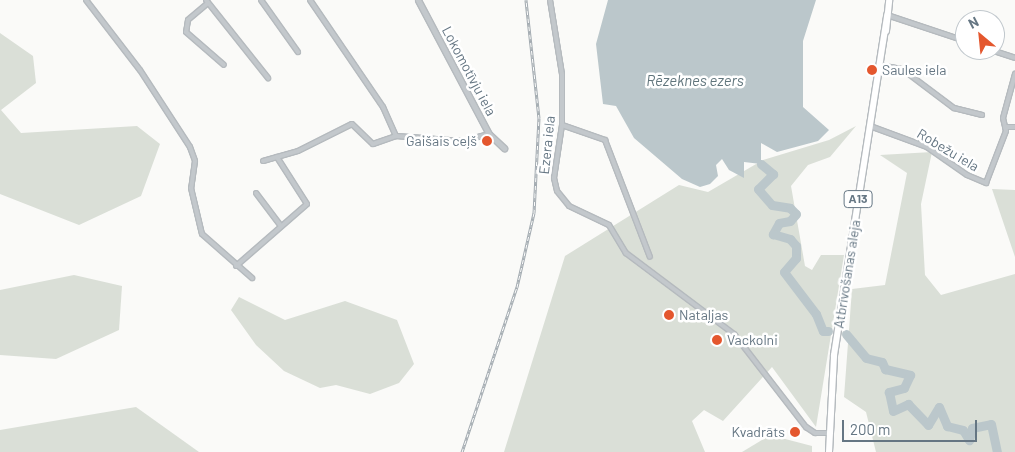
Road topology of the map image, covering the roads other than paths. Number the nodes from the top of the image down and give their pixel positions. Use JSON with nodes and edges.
{"nodes":[{"id":1,"x":86,"y":0,"type":"edge"},
{"id":2,"x":261,"y":0,"type":"edge"},
{"id":3,"x":310,"y":0,"type":"edge"},
{"id":4,"x":418,"y":0,"type":"edge"},
{"id":5,"x":550,"y":0,"type":"edge"},
{"id":6,"x":889,"y":0,"type":"edge"},
{"id":7,"x":207,"y":1,"type":"edge"},
{"id":8,"x":887,"y":16,"type":"junction"},
{"id":9,"x":955,"y":38,"type":"edge"},
{"id":10,"x":298,"y":52,"type":"dead end"},
{"id":11,"x":224,"y":65,"type":"dead end"},
{"id":12,"x":879,"y":65,"type":"junction"},
{"id":13,"x":1015,"y":74,"type":"edge"},
{"id":14,"x":268,"y":78,"type":"dead end"},
{"id":15,"x":982,"y":115,"type":"dead end"},
{"id":16,"x":562,"y":125,"type":"junction"},
{"id":17,"x":870,"y":126,"type":"junction"},
{"id":18,"x":1006,"y":127,"type":"junction"},
{"id":19,"x":1015,"y":127,"type":"edge"},
{"id":20,"x":489,"y":134,"type":"junction"},
{"id":21,"x":396,"y":136,"type":"junction"},
{"id":22,"x":504,"y":148,"type":"dead end"},
{"id":23,"x":277,"y":157,"type":"junction"},
{"id":24,"x":263,"y":161,"type":"dead end"},
{"id":25,"x":256,"y":192,"type":"dead end"},
{"id":26,"x":281,"y":226,"type":"junction"},
{"id":27,"x":650,"y":257,"type":"dead end"},
{"id":28,"x":236,"y":266,"type":"junction"},
{"id":29,"x":252,"y":278,"type":"dead end"},
{"id":30,"x":828,"y":433,"type":"junction"},
{"id":31,"x":829,"y":452,"type":"edge"}],
"edges":[{"from":1,"to":28,"type":"street"},
{"from":2,"to":10,"type":"street"},
{"from":3,"to":21,"type":"street"},
{"from":4,"to":20,"type":"street","name":"Lokomotīvju iela"},
{"from":5,"to":16,"type":"street","name":"Ezera iela"},
{"from":6,"to":8,"type":"main road","name":"Atbrīvošanas aleja","number":"A13"},
{"from":7,"to":11,"type":"street"},
{"from":7,"to":14,"type":"street"},
{"from":8,"to":9,"type":"street"},
{"from":8,"to":12,"type":"main road","name":"Atbrīvošanas aleja","number":"A13"},
{"from":12,"to":15,"type":"street"},
{"from":12,"to":17,"type":"main road","name":"Atbrīvošanas aleja","number":"A13"},
{"from":13,"to":18,"type":"street"},
{"from":16,"to":27,"type":"street"},
{"from":16,"to":30,"type":"street","name":"Ezera iela"},
{"from":17,"to":18,"type":"street","name":"Robežu iela"},
{"from":17,"to":30,"type":"main road","name":"Atbrīvošanas aleja","number":"A13"},
{"from":18,"to":19,"type":"street"},
{"from":20,"to":21,"type":"street"},
{"from":20,"to":22,"type":"street","name":"Lokomotīvju iela"},
{"from":21,"to":23,"type":"street"},
{"from":23,"to":24,"type":"street"},
{"from":23,"to":26,"type":"street"},
{"from":25,"to":26,"type":"street"},
{"from":26,"to":28,"type":"street"},
{"from":28,"to":29,"type":"street"},
{"from":30,"to":31,"type":"main road","number":"A13"}]}
